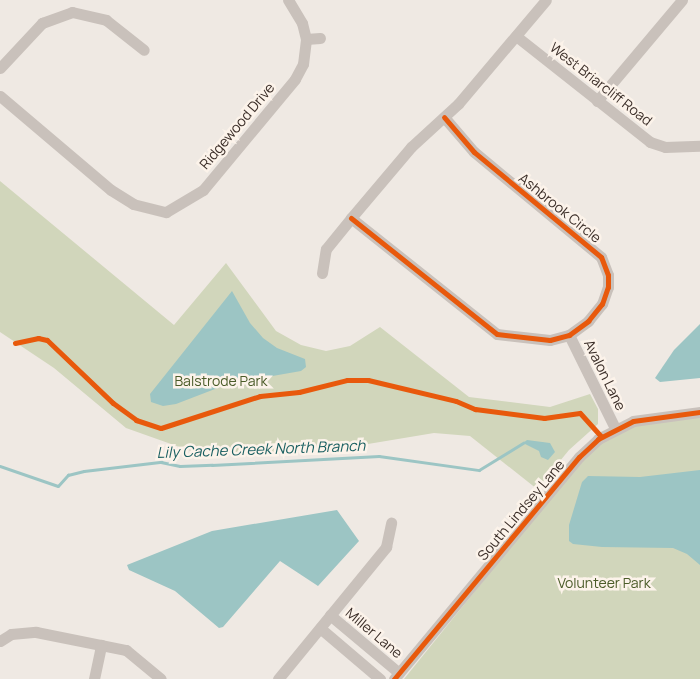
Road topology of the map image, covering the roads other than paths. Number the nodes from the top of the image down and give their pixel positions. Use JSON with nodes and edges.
{"nodes":[{"id":1,"x":288,"y":0,"type":"edge"},
{"id":2,"x":546,"y":0,"type":"edge"},
{"id":3,"x":682,"y":0,"type":"edge"},
{"id":4,"x":72,"y":6,"type":"edge"},
{"id":5,"x":516,"y":36,"type":"junction"},
{"id":6,"x":320,"y":38,"type":"dead end"},
{"id":7,"x":306,"y":39,"type":"junction"},
{"id":8,"x":144,"y":50,"type":"dead end"},
{"id":9,"x":0,"y":68,"type":"edge"},
{"id":10,"x":0,"y":96,"type":"edge"},
{"id":11,"x":597,"y":101,"type":"junction"},
{"id":12,"x":444,"y":117,"type":"junction"},
{"id":13,"x":700,"y":148,"type":"edge"},
{"id":14,"x":166,"y":212,"type":"junction"},
{"id":15,"x":351,"y":218,"type":"junction"},
{"id":16,"x":166,"y":224,"type":"dead end"},
{"id":17,"x":322,"y":273,"type":"dead end"},
{"id":18,"x":569,"y":335,"type":"junction"},
{"id":19,"x":700,"y":412,"type":"edge"},
{"id":20,"x":615,"y":428,"type":"junction"},
{"id":21,"x":391,"y":523,"type":"dead end"},
{"id":22,"x":330,"y":615,"type":"junction"},
{"id":23,"x":320,"y":628,"type":"junction"},
{"id":24,"x":0,"y":641,"type":"edge"},
{"id":25,"x":101,"y":645,"type":"junction"},
{"id":26,"x":396,"y":676,"type":"edge"},
{"id":27,"x":94,"y":679,"type":"edge"},
{"id":28,"x":161,"y":679,"type":"edge"},
{"id":29,"x":278,"y":679,"type":"edge"},
{"id":30,"x":380,"y":679,"type":"edge"}],
"edges":[{"from":1,"to":7,"type":"street","name":"Ridgewood Drive"},
{"from":2,"to":5,"type":"street"},
{"from":3,"to":11,"type":"street"},
{"from":4,"to":8,"type":"street"},
{"from":4,"to":9,"type":"street"},
{"from":5,"to":11,"type":"street","name":"West Briarcliff Road"},
{"from":5,"to":12,"type":"street"},
{"from":6,"to":7,"type":"street"},
{"from":7,"to":14,"type":"street","name":"Ridgewood Drive"},
{"from":10,"to":14,"type":"street"},
{"from":11,"to":13,"type":"street","name":"West Briarcliff Road"},
{"from":12,"to":15,"type":"street"},
{"from":12,"to":18,"type":"street","name":"Ashbrook Circle"},
{"from":14,"to":16,"type":"street"},
{"from":15,"to":17,"type":"street"},
{"from":15,"to":18,"type":"street"},
{"from":18,"to":20,"type":"street","name":"Avalon Lane"},
{"from":19,"to":20,"type":"street","name":"South Lindsey Lane"},
{"from":20,"to":26,"type":"street","name":"South Lindsey Lane"},
{"from":21,"to":22,"type":"street"},
{"from":22,"to":23,"type":"street"},
{"from":22,"to":26,"type":"street","name":"Miller Lane"},
{"from":23,"to":29,"type":"street"},
{"from":23,"to":30,"type":"street"},
{"from":24,"to":25,"type":"street"},
{"from":25,"to":27,"type":"street"},
{"from":25,"to":28,"type":"street"}]}
